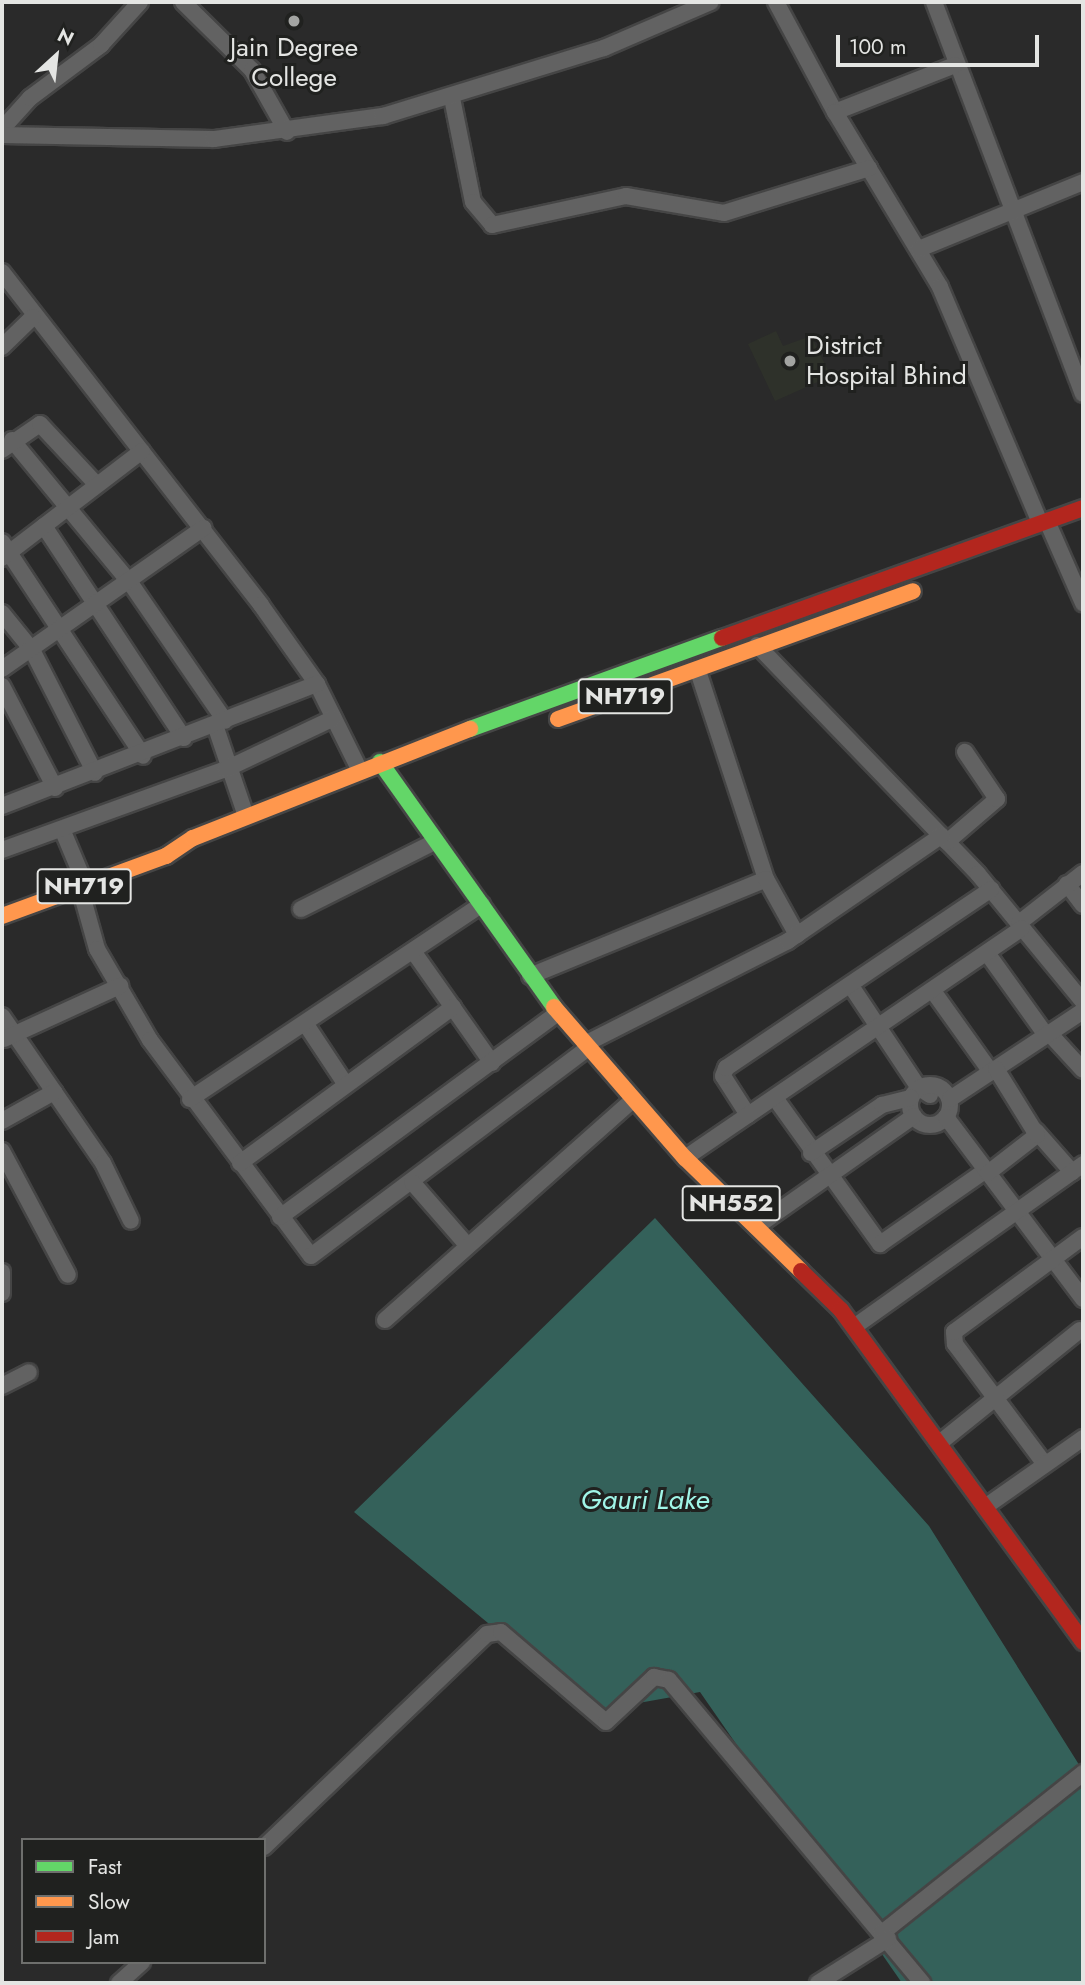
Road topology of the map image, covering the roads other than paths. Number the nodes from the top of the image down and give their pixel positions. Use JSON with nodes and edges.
{"nodes":[{"id":1,"x":140,"y":2,"type":"edge"},
{"id":2,"x":184,"y":2,"type":"edge"},
{"id":3,"x":711,"y":2,"type":"edge"},
{"id":4,"x":776,"y":2,"type":"edge"},
{"id":5,"x":934,"y":2,"type":"edge"},
{"id":6,"x":955,"y":65,"type":"junction"},
{"id":7,"x":452,"y":98,"type":"junction"},
{"id":8,"x":835,"y":112,"type":"junction"},
{"id":9,"x":2,"y":132,"type":"edge"},
{"id":10,"x":287,"y":132,"type":"junction"},
{"id":11,"x":869,"y":168,"type":"junction"},
{"id":12,"x":1083,"y":182,"type":"edge"},
{"id":13,"x":1012,"y":210,"type":"junction"},
{"id":14,"x":919,"y":249,"type":"junction"},
{"id":15,"x":2,"y":272,"type":"edge"},
{"id":16,"x":33,"y":317,"type":"junction"},
{"id":17,"x":2,"y":347,"type":"edge"},
{"id":18,"x":1083,"y":394,"type":"edge"},
{"id":19,"x":7,"y":445,"type":"edge"},
{"id":20,"x":142,"y":451,"type":"junction"},
{"id":21,"x":97,"y":485,"type":"junction"},
{"id":22,"x":71,"y":506,"type":"junction"},
{"id":23,"x":1083,"y":508,"type":"edge"},
{"id":24,"x":1044,"y":522,"type":"junction"},
{"id":25,"x":44,"y":526,"type":"junction"},
{"id":26,"x":203,"y":528,"type":"junction"},
{"id":27,"x":1083,"y":528,"type":"edge"},
{"id":28,"x":1054,"y":538,"type":"junction"},
{"id":29,"x":4,"y":551,"type":"edge"},
{"id":30,"x":1005,"y":556,"type":"dead end"},
{"id":31,"x":131,"y":584,"type":"junction"},
{"id":32,"x":932,"y":584,"type":"dead end"},
{"id":33,"x":1083,"y":603,"type":"edge"},
{"id":34,"x":99,"y":606,"type":"junction"},
{"id":35,"x":2,"y":612,"type":"edge"},
{"id":36,"x":743,"y":630,"type":"junction"},
{"id":37,"x":64,"y":631,"type":"junction"},
{"id":38,"x":759,"y":648,"type":"junction"},
{"id":39,"x":32,"y":650,"type":"junction"},
{"id":40,"x":2,"y":669,"type":"edge"},
{"id":41,"x":698,"y":671,"type":"junction"},
{"id":42,"x":317,"y":684,"type":"junction"},
{"id":43,"x":2,"y":686,"type":"edge"},
{"id":44,"x":334,"y":718,"type":"junction"},
{"id":45,"x":220,"y":723,"type":"junction"},
{"id":46,"x":544,"y":724,"type":"dead end"},
{"id":47,"x":184,"y":738,"type":"junction"},
{"id":48,"x":480,"y":746,"type":"dead end"},
{"id":49,"x":965,"y":752,"type":"dead end"},
{"id":50,"x":143,"y":755,"type":"junction"},
{"id":51,"x":380,"y":762,"type":"junction"},
{"id":52,"x":226,"y":769,"type":"junction"},
{"id":53,"x":359,"y":769,"type":"junction"},
{"id":54,"x":95,"y":773,"type":"junction"},
{"id":55,"x":391,"y":777,"type":"junction"},
{"id":56,"x":2,"y":787,"type":"edge"},
{"id":57,"x":55,"y":788,"type":"junction"},
{"id":58,"x":5,"y":805,"type":"edge"},
{"id":59,"x":246,"y":816,"type":"junction"},
{"id":60,"x":62,"y":829,"type":"junction"},
{"id":61,"x":944,"y":839,"type":"junction"},
{"id":62,"x":436,"y":841,"type":"junction"},
{"id":63,"x":2,"y":850,"type":"edge"},
{"id":64,"x":166,"y":856,"type":"junction"},
{"id":65,"x":1083,"y":873,"type":"edge"},
{"id":66,"x":766,"y":879,"type":"junction"},
{"id":67,"x":1067,"y":884,"type":"junction"},
{"id":68,"x":83,"y":887,"type":"junction"},
{"id":69,"x":991,"y":889,"type":"junction"},
{"id":70,"x":482,"y":904,"type":"junction"},
{"id":71,"x":1083,"y":905,"type":"edge"},
{"id":72,"x":302,"y":909,"type":"dead end"},
{"id":73,"x":2,"y":916,"type":"edge"},
{"id":74,"x":1021,"y":925,"type":"junction"},
{"id":75,"x":797,"y":935,"type":"junction"},
{"id":76,"x":414,"y":951,"type":"junction"},
{"id":77,"x":986,"y":953,"type":"junction"},
{"id":78,"x":530,"y":976,"type":"junction"},
{"id":79,"x":120,"y":986,"type":"junction"},
{"id":80,"x":851,"y":986,"type":"junction"},
{"id":81,"x":933,"y":991,"type":"junction"},
{"id":82,"x":1083,"y":1002,"type":"edge"},
{"id":83,"x":453,"y":1007,"type":"junction"},
{"id":84,"x":1083,"y":1011,"type":"edge"},
{"id":85,"x":558,"y":1013,"type":"junction"},
{"id":86,"x":2,"y":1016,"type":"edge"},
{"id":87,"x":304,"y":1023,"type":"junction"},
{"id":88,"x":878,"y":1030,"type":"junction"},
{"id":89,"x":1048,"y":1034,"type":"junction"},
{"id":90,"x":7,"y":1038,"type":"edge"},
{"id":91,"x":587,"y":1046,"type":"junction"},
{"id":92,"x":492,"y":1063,"type":"junction"},
{"id":93,"x":1083,"y":1070,"type":"edge"},
{"id":94,"x":993,"y":1071,"type":"junction"},
{"id":95,"x":345,"y":1085,"type":"junction"},
{"id":96,"x":54,"y":1092,"type":"junction"},
{"id":97,"x":775,"y":1098,"type":"junction"},
{"id":98,"x":190,"y":1099,"type":"junction"},
{"id":99,"x":633,"y":1100,"type":"junction"},
{"id":100,"x":935,"y":1102,"type":"junction"},
{"id":101,"x":748,"y":1115,"type":"junction"},
{"id":102,"x":914,"y":1116,"type":"junction"},
{"id":103,"x":2,"y":1121,"type":"edge"},
{"id":104,"x":1036,"y":1131,"type":"junction"},
{"id":105,"x":2,"y":1151,"type":"edge"},
{"id":106,"x":811,"y":1153,"type":"junction"},
{"id":107,"x":685,"y":1158,"type":"junction"},
{"id":108,"x":240,"y":1163,"type":"junction"},
{"id":109,"x":1078,"y":1168,"type":"edge"},
{"id":110,"x":987,"y":1172,"type":"junction"},
{"id":111,"x":828,"y":1178,"type":"junction"},
{"id":112,"x":412,"y":1182,"type":"junction"},
{"id":113,"x":1017,"y":1211,"type":"junction"},
{"id":114,"x":280,"y":1217,"type":"junction"},
{"id":115,"x":131,"y":1221,"type":"dead end"},
{"id":116,"x":756,"y":1227,"type":"junction"},
{"id":117,"x":1083,"y":1237,"type":"edge"},
{"id":118,"x":467,"y":1245,"type":"junction"},
{"id":119,"x":1053,"y":1258,"type":"junction"},
{"id":120,"x":2,"y":1272,"type":"edge"},
{"id":121,"x":68,"y":1275,"type":"dead end"},
{"id":122,"x":2,"y":1293,"type":"edge"},
{"id":123,"x":1083,"y":1299,"type":"edge"},
{"id":124,"x":1083,"y":1308,"type":"edge"},
{"id":125,"x":385,"y":1320,"type":"dead end"},
{"id":126,"x":854,"y":1327,"type":"junction"},
{"id":127,"x":1082,"y":1333,"type":"edge"},
{"id":128,"x":29,"y":1372,"type":"dead end"},
{"id":129,"x":2,"y":1386,"type":"edge"},
{"id":130,"x":996,"y":1398,"type":"junction"},
{"id":131,"x":1083,"y":1437,"type":"edge"},
{"id":132,"x":942,"y":1441,"type":"junction"},
{"id":133,"x":1044,"y":1463,"type":"junction"},
{"id":134,"x":985,"y":1507,"type":"junction"},
{"id":135,"x":1083,"y":1642,"type":"edge"},
{"id":136,"x":1083,"y":1773,"type":"edge"},
{"id":137,"x":266,"y":1845,"type":"edge"},
{"id":138,"x":885,"y":1936,"type":"junction"},
{"id":139,"x":140,"y":1964,"type":"edge"},
{"id":140,"x":119,"y":1983,"type":"edge"},
{"id":141,"x":818,"y":1983,"type":"edge"},
{"id":142,"x":922,"y":1983,"type":"edge"}],
"edges":[{"from":1,"to":9,"type":"street"},
{"from":2,"to":10,"type":"street"},
{"from":3,"to":7,"type":"street"},
{"from":4,"to":8,"type":"street"},
{"from":5,"to":6,"type":"street"},
{"from":6,"to":8,"type":"street"},
{"from":6,"to":13,"type":"street"},
{"from":7,"to":10,"type":"street"},
{"from":7,"to":11,"type":"street"},
{"from":8,"to":11,"type":"street"},
{"from":9,"to":10,"type":"street"},
{"from":11,"to":14,"type":"street"},
{"from":12,"to":13,"type":"street"},
{"from":13,"to":14,"type":"street"},
{"from":13,"to":18,"type":"street"},
{"from":14,"to":24,"type":"street"},
{"from":15,"to":16,"type":"street"},
{"from":16,"to":17,"type":"street"},
{"from":16,"to":20,"type":"street"},
{"from":19,"to":21,"type":"street"},
{"from":19,"to":22,"type":"street"},
{"from":20,"to":21,"type":"street"},
{"from":20,"to":26,"type":"street"},
{"from":21,"to":22,"type":"street"},
{"from":22,"to":25,"type":"street"},
{"from":22,"to":31,"type":"street"},
{"from":23,"to":24,"type":"highway","number":"NH719"},
{"from":24,"to":28,"type":"street"},
{"from":24,"to":36,"type":"highway","number":"NH719"},
{"from":25,"to":29,"type":"street"},
{"from":25,"to":34,"type":"street"},
{"from":26,"to":31,"type":"street"},
{"from":26,"to":42,"type":"street"},
{"from":27,"to":28,"type":"highway"},
{"from":28,"to":30,"type":"highway"},
{"from":28,"to":33,"type":"street"},
{"from":29,"to":37,"type":"street"},
{"from":31,"to":34,"type":"street"},
{"from":31,"to":45,"type":"street"},
{"from":32,"to":38,"type":"highway","number":"NH719"},
{"from":34,"to":37,"type":"street"},
{"from":34,"to":47,"type":"street"},
{"from":35,"to":39,"type":"street"},
{"from":36,"to":38,"type":"street"},
{"from":36,"to":51,"type":"highway","number":"NH719"},
{"from":37,"to":39,"type":"street"},
{"from":37,"to":50,"type":"street"},
{"from":38,"to":41,"type":"highway","number":"NH719"},
{"from":38,"to":61,"type":"street"},
{"from":39,"to":40,"type":"street"},
{"from":39,"to":54,"type":"street"},
{"from":41,"to":46,"type":"highway","number":"NH719"},
{"from":41,"to":66,"type":"street"},
{"from":42,"to":44,"type":"street"},
{"from":42,"to":45,"type":"street"},
{"from":43,"to":57,"type":"street"},
{"from":44,"to":52,"type":"street"},
{"from":44,"to":53,"type":"street"},
{"from":45,"to":47,"type":"street"},
{"from":45,"to":52,"type":"street"},
{"from":47,"to":50,"type":"street"},
{"from":48,"to":55,"type":"highway","number":"NH719"},
{"from":49,"to":61,"type":"street"},
{"from":50,"to":54,"type":"street"},
{"from":51,"to":53,"type":"highway","number":"NH719"},
{"from":51,"to":55,"type":"highway","number":"NH552"},
{"from":52,"to":59,"type":"street"},
{"from":52,"to":60,"type":"street"},
{"from":53,"to":59,"type":"highway","number":"NH719"},
{"from":54,"to":57,"type":"street"},
{"from":55,"to":62,"type":"highway","number":"NH552"},
{"from":55,"to":64,"type":"highway","number":"NH719"},
{"from":56,"to":58,"type":"street"},
{"from":57,"to":58,"type":"street"},
{"from":59,"to":64,"type":"highway","number":"NH719"},
{"from":60,"to":63,"type":"street"},
{"from":60,"to":68,"type":"street"},
{"from":61,"to":69,"type":"street"},
{"from":61,"to":75,"type":"street"},
{"from":62,"to":70,"type":"highway","number":"NH552"},
{"from":62,"to":72,"type":"street"},
{"from":64,"to":68,"type":"highway","number":"NH719"},
{"from":65,"to":67,"type":"street"},
{"from":66,"to":75,"type":"street"},
{"from":66,"to":78,"type":"street"},
{"from":67,"to":71,"type":"street"},
{"from":67,"to":74,"type":"street"},
{"from":68,"to":73,"type":"highway","number":"NH719"},
{"from":68,"to":79,"type":"street"},
{"from":69,"to":74,"type":"street"},
{"from":69,"to":80,"type":"street"},
{"from":70,"to":76,"type":"street"},
{"from":70,"to":78,"type":"highway","number":"NH552"},
{"from":74,"to":77,"type":"street"},
{"from":74,"to":82,"type":"street"},
{"from":75,"to":91,"type":"street"},
{"from":76,"to":83,"type":"street"},
{"from":76,"to":87,"type":"street"},
{"from":77,"to":81,"type":"street"},
{"from":77,"to":89,"type":"street"},
{"from":78,"to":85,"type":"highway","number":"NH552"},
{"from":79,"to":90,"type":"street"},
{"from":79,"to":98,"type":"street"},
{"from":80,"to":88,"type":"street"},
{"from":80,"to":101,"type":"street"},
{"from":81,"to":88,"type":"street"},
{"from":81,"to":94,"type":"street"},
{"from":83,"to":92,"type":"street"},
{"from":83,"to":95,"type":"street"},
{"from":84,"to":89,"type":"street"},
{"from":85,"to":91,"type":"highway","number":"NH552"},
{"from":85,"to":92,"type":"street"},
{"from":86,"to":90,"type":"street"},
{"from":87,"to":95,"type":"street"},
{"from":87,"to":98,"type":"street"},
{"from":88,"to":97,"type":"street"},
{"from":88,"to":100,"type":"street"},
{"from":89,"to":93,"type":"street"},
{"from":89,"to":94,"type":"street"},
{"from":90,"to":96,"type":"street"},
{"from":91,"to":99,"type":"highway","number":"NH552"},
{"from":91,"to":112,"type":"street"},
{"from":92,"to":114,"type":"street"},
{"from":94,"to":100,"type":"street"},
{"from":94,"to":104,"type":"street"},
{"from":95,"to":108,"type":"street"},
{"from":96,"to":103,"type":"street"},
{"from":96,"to":115,"type":"street"},
{"from":97,"to":101,"type":"street"},
{"from":97,"to":106,"type":"street"},
{"from":98,"to":108,"type":"street"},
{"from":99,"to":107,"type":"highway","number":"NH552"},
{"from":99,"to":118,"type":"street"},
{"from":100,"to":102,"type":"street"},
{"from":100,"to":102,"type":"street"},
{"from":100,"to":106,"type":"street"},
{"from":100,"to":110,"type":"street"},
{"from":101,"to":107,"type":"street"},
{"from":102,"to":111,"type":"street"},
{"from":104,"to":109,"type":"street"},
{"from":104,"to":110,"type":"street"},
{"from":105,"to":121,"type":"street"},
{"from":106,"to":111,"type":"street"},
{"from":107,"to":116,"type":"highway","number":"NH552"},
{"from":108,"to":114,"type":"street"},
{"from":109,"to":113,"type":"street"},
{"from":110,"to":111,"type":"street"},
{"from":110,"to":113,"type":"street"},
{"from":111,"to":116,"type":"street"},
{"from":112,"to":114,"type":"street"},
{"from":112,"to":118,"type":"street"},
{"from":113,"to":119,"type":"street"},
{"from":113,"to":126,"type":"street"},
{"from":116,"to":126,"type":"highway","number":"NH552"},
{"from":117,"to":119,"type":"street"},
{"from":118,"to":125,"type":"street"},
{"from":119,"to":123,"type":"street"},
{"from":119,"to":130,"type":"street"},
{"from":120,"to":122,"type":"street"},
{"from":124,"to":127,"type":"street"},
{"from":126,"to":132,"type":"highway","number":"NH552"},
{"from":127,"to":130,"type":"street"},
{"from":128,"to":129,"type":"street"},
{"from":130,"to":132,"type":"street"},
{"from":130,"to":133,"type":"street"},
{"from":131,"to":133,"type":"street"},
{"from":132,"to":134,"type":"highway","number":"NH552"},
{"from":133,"to":134,"type":"street"},
{"from":134,"to":135,"type":"highway","number":"NH552"},
{"from":136,"to":138,"type":"street"},
{"from":137,"to":138,"type":"street"},
{"from":138,"to":141,"type":"street"},
{"from":138,"to":142,"type":"street"},
{"from":139,"to":140,"type":"street"}]}
